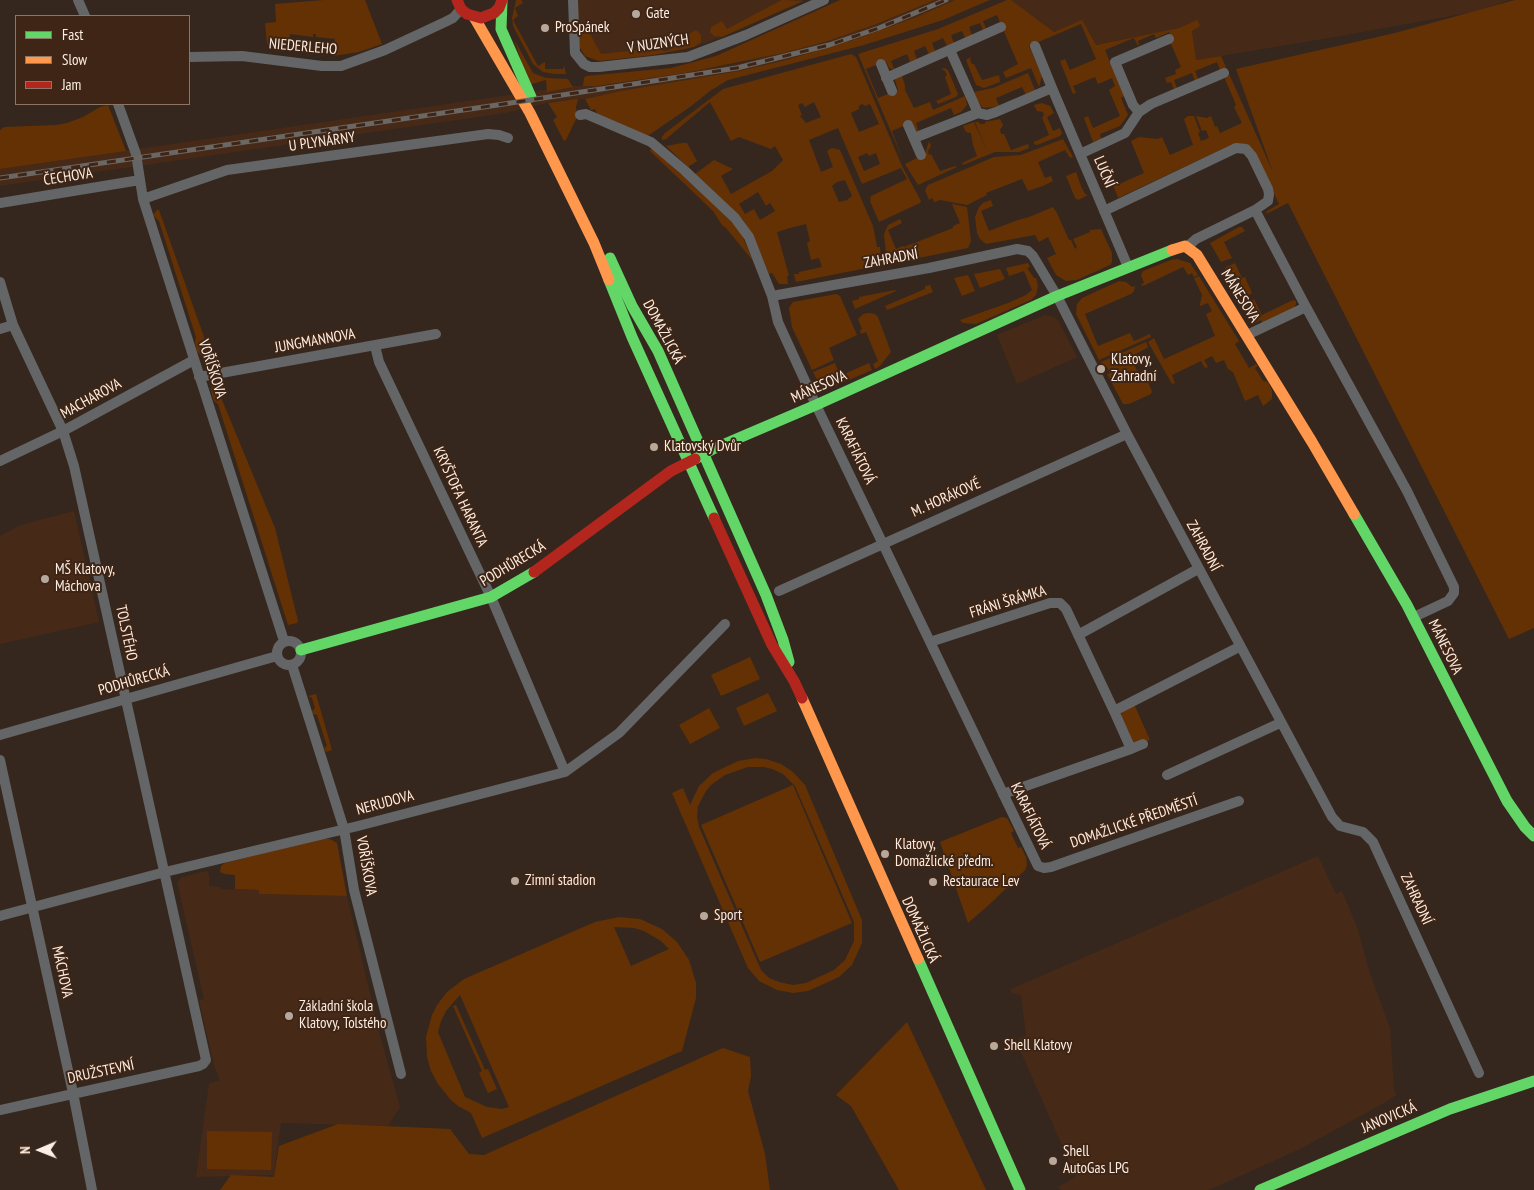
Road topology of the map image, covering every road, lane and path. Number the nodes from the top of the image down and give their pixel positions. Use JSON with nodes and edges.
{"nodes":[{"id":1,"x":78,"y":0,"type":"edge"},
{"id":2,"x":573,"y":0,"type":"edge"},
{"id":3,"x":824,"y":0,"type":"edge"},
{"id":4,"x":502,"y":1,"type":"edge"},
{"id":5,"x":459,"y":4,"type":"edge"},
{"id":6,"x":84,"y":15,"type":"edge"},
{"id":7,"x":474,"y":17,"type":"junction"},
{"id":8,"x":1001,"y":27,"type":"dead end"},
{"id":9,"x":1169,"y":39,"type":"dead end"},
{"id":10,"x":1034,"y":46,"type":"dead end"},
{"id":11,"x":950,"y":50,"type":"junction"},
{"id":12,"x":190,"y":57,"type":"edge"},
{"id":13,"x":881,"y":64,"type":"dead end"},
{"id":14,"x":1224,"y":74,"type":"dead end"},
{"id":15,"x":886,"y":78,"type":"junction"},
{"id":16,"x":1052,"y":88,"type":"junction"},
{"id":17,"x":892,"y":91,"type":"dead end"},
{"id":18,"x":118,"y":105,"type":"edge"},
{"id":19,"x":1139,"y":112,"type":"junction"},
{"id":20,"x":978,"y":113,"type":"junction"},
{"id":21,"x":580,"y":114,"type":"dead end"},
{"id":22,"x":908,"y":125,"type":"dead end"},
{"id":23,"x":508,"y":138,"type":"dead end"},
{"id":24,"x":914,"y":138,"type":"junction"},
{"id":25,"x":1080,"y":154,"type":"junction"},
{"id":26,"x":921,"y":155,"type":"dead end"},
{"id":27,"x":140,"y":180,"type":"junction"},
{"id":28,"x":143,"y":199,"type":"junction"},
{"id":29,"x":0,"y":203,"type":"edge"},
{"id":30,"x":1255,"y":210,"type":"junction"},
{"id":31,"x":1104,"y":211,"type":"junction"},
{"id":32,"x":1188,"y":247,"type":"junction"},
{"id":33,"x":1128,"y":267,"type":"junction"},
{"id":34,"x":0,"y":282,"type":"edge"},
{"id":35,"x":772,"y":296,"type":"junction"},
{"id":36,"x":1057,"y":296,"type":"junction"},
{"id":37,"x":1306,"y":307,"type":"junction"},
{"id":38,"x":13,"y":325,"type":"junction"},
{"id":39,"x":0,"y":329,"type":"edge"},
{"id":40,"x":436,"y":334,"type":"dead end"},
{"id":41,"x":1247,"y":335,"type":"junction"},
{"id":42,"x":376,"y":346,"type":"junction"},
{"id":43,"x":194,"y":360,"type":"junction"},
{"id":44,"x":199,"y":377,"type":"junction"},
{"id":45,"x":816,"y":405,"type":"junction"},
{"id":46,"x":63,"y":432,"type":"junction"},
{"id":47,"x":1127,"y":434,"type":"junction"},
{"id":48,"x":704,"y":454,"type":"junction"},
{"id":49,"x":0,"y":461,"type":"edge"},
{"id":50,"x":689,"y":462,"type":"junction"},
{"id":51,"x":883,"y":543,"type":"junction"},
{"id":52,"x":1198,"y":569,"type":"junction"},
{"id":53,"x":779,"y":591,"type":"dead end"},
{"id":54,"x":491,"y":597,"type":"junction"},
{"id":55,"x":1414,"y":617,"type":"junction"},
{"id":56,"x":725,"y":624,"type":"dead end"},
{"id":57,"x":1078,"y":636,"type":"junction"},
{"id":58,"x":284,"y":641,"type":"junction"},
{"id":59,"x":930,"y":642,"type":"junction"},
{"id":60,"x":1240,"y":647,"type":"junction"},
{"id":61,"x":301,"y":650,"type":"junction"},
{"id":62,"x":277,"y":656,"type":"junction"},
{"id":63,"x":292,"y":665,"type":"junction"},
{"id":64,"x":794,"y":681,"type":"junction"},
{"id":65,"x":126,"y":699,"type":"junction"},
{"id":66,"x":1114,"y":712,"type":"junction"},
{"id":67,"x":1280,"y":723,"type":"junction"},
{"id":68,"x":0,"y":735,"type":"edge"},
{"id":69,"x":1143,"y":744,"type":"dead end"},
{"id":70,"x":1131,"y":748,"type":"junction"},
{"id":71,"x":0,"y":760,"type":"edge"},
{"id":72,"x":564,"y":772,"type":"junction"},
{"id":73,"x":1167,"y":775,"type":"dead end"},
{"id":74,"x":1003,"y":794,"type":"junction"},
{"id":75,"x":1239,"y":801,"type":"dead end"},
{"id":76,"x":344,"y":830,"type":"junction"},
{"id":77,"x":1534,"y":836,"type":"edge"},
{"id":78,"x":1038,"y":866,"type":"joint"},
{"id":79,"x":165,"y":872,"type":"junction"},
{"id":80,"x":32,"y":907,"type":"junction"},
{"id":81,"x":0,"y":916,"type":"edge"},
{"id":82,"x":206,"y":1060,"type":"joint"},
{"id":83,"x":1479,"y":1073,"type":"dead end"},
{"id":84,"x":401,"y":1074,"type":"dead end"},
{"id":85,"x":1534,"y":1082,"type":"edge"},
{"id":86,"x":73,"y":1093,"type":"junction"},
{"id":87,"x":0,"y":1110,"type":"edge"},
{"id":88,"x":92,"y":1190,"type":"edge"},
{"id":89,"x":1020,"y":1190,"type":"edge"},
{"id":90,"x":1260,"y":1190,"type":"edge"}],
"edges":[{"from":1,"to":6,"type":"street"},
{"from":2,"to":3,"type":"street","name":"V NUZNÝCH"},
{"from":4,"to":7,"type":"main road"},
{"from":4,"to":48,"type":"main road","name":"DOMAŽLICKÁ"},
{"from":5,"to":7,"type":"main road"},
{"from":5,"to":12,"type":"street","name":"NIEDERLEHO"},
{"from":7,"to":50,"type":"main road","name":"DOMAŽLICKÁ"},
{"from":8,"to":11,"type":"street"},
{"from":9,"to":19,"type":"street"},
{"from":10,"to":16,"type":"street","name":"LUČNÍ"},
{"from":11,"to":15,"type":"street"},
{"from":11,"to":20,"type":"street"},
{"from":13,"to":15,"type":"street"},
{"from":14,"to":19,"type":"street"},
{"from":15,"to":17,"type":"street"},
{"from":16,"to":20,"type":"street"},
{"from":16,"to":25,"type":"street","name":"LUČNÍ"},
{"from":18,"to":27,"type":"street","name":"VOŘÍŠKOVA"},
{"from":19,"to":25,"type":"street"},
{"from":20,"to":24,"type":"street"},
{"from":21,"to":35,"type":"street","name":"KARAFIÁTOVÁ"},
{"from":22,"to":24,"type":"street"},
{"from":23,"to":28,"type":"street","name":"U PLYNÁRNY"},
{"from":24,"to":26,"type":"street"},
{"from":25,"to":31,"type":"street","name":"LUČNÍ"},
{"from":27,"to":28,"type":"street","name":"VOŘÍŠKOVA"},
{"from":27,"to":29,"type":"street","name":"ČECHOVA"},
{"from":28,"to":43,"type":"street","name":"VOŘÍŠKOVA"},
{"from":30,"to":31,"type":"street"},
{"from":30,"to":32,"type":"street"},
{"from":30,"to":37,"type":"street"},
{"from":31,"to":33,"type":"street","name":"LUČNÍ"},
{"from":32,"to":33,"type":"main road","name":"MÁNESOVA"},
{"from":32,"to":41,"type":"main road","name":"MÁNESOVA"},
{"from":33,"to":36,"type":"main road","name":"MÁNESOVA"},
{"from":34,"to":38,"type":"street","name":"TOLSTÉHO"},
{"from":35,"to":36,"type":"street","name":"ZAHRADNÍ"},
{"from":35,"to":45,"type":"street","name":"KARAFIÁTOVÁ"},
{"from":36,"to":45,"type":"main road","name":"MÁNESOVA"},
{"from":36,"to":47,"type":"street","name":"ZAHRADNÍ"},
{"from":37,"to":41,"type":"street"},
{"from":37,"to":55,"type":"street"},
{"from":38,"to":39,"type":"street"},
{"from":38,"to":46,"type":"street","name":"TOLSTÉHO"},
{"from":40,"to":42,"type":"street","name":"JUNGMANNOVA"},
{"from":41,"to":55,"type":"main road","name":"MÁNESOVA"},
{"from":42,"to":44,"type":"street","name":"JUNGMANNOVA"},
{"from":42,"to":54,"type":"street","name":"KRYŠTOFA HARANTA"},
{"from":43,"to":44,"type":"street","name":"VOŘÍŠKOVA"},
{"from":43,"to":46,"type":"street","name":"MACHAROVA"},
{"from":44,"to":58,"type":"street","name":"VOŘÍŠKOVA"},
{"from":45,"to":48,"type":"main road","name":"MÁNESOVA"},
{"from":45,"to":51,"type":"street","name":"KARAFIÁTOVÁ"},
{"from":46,"to":49,"type":"street","name":"MACHAROVA"},
{"from":46,"to":65,"type":"street","name":"TOLSTÉHO"},
{"from":47,"to":51,"type":"street","name":"M. HORÁKOVÉ"},
{"from":47,"to":52,"type":"street","name":"ZAHRADNÍ"},
{"from":48,"to":50,"type":"main road","name":"MÁNESOVA"},
{"from":48,"to":64,"type":"main road","name":"DOMAŽLICKÁ"},
{"from":50,"to":54,"type":"main road","name":"PODHŮRECKÁ"},
{"from":50,"to":64,"type":"main road","name":"DOMAŽLICKÁ"},
{"from":51,"to":53,"type":"street","name":"M. HORÁKOVÉ"},
{"from":51,"to":59,"type":"street","name":"KARAFIÁTOVÁ"},
{"from":52,"to":57,"type":"street"},
{"from":52,"to":60,"type":"street","name":"ZAHRADNÍ"},
{"from":54,"to":61,"type":"main road","name":"PODHŮRECKÁ"},
{"from":54,"to":72,"type":"street","name":"KRYŠTOFA HARANTA"},
{"from":55,"to":77,"type":"main road","name":"MÁNESOVA"},
{"from":56,"to":72,"type":"street","name":"NERUDOVA"},
{"from":57,"to":59,"type":"street","name":"FRÁNI ŠRÁMKA"},
{"from":57,"to":66,"type":"street"},
{"from":58,"to":61,"type":"street"},
{"from":58,"to":62,"type":"street"},
{"from":59,"to":74,"type":"street","name":"KARAFIÁTOVÁ"},
{"from":60,"to":66,"type":"street"},
{"from":60,"to":67,"type":"street","name":"ZAHRADNÍ"},
{"from":61,"to":63,"type":"street"},
{"from":62,"to":63,"type":"street"},
{"from":62,"to":65,"type":"street","name":"PODHŮRECKÁ"},
{"from":63,"to":76,"type":"street","name":"VOŘÍŠKOVA"},
{"from":64,"to":89,"type":"main road","name":"DOMAŽLICKÁ"},
{"from":65,"to":68,"type":"street","name":"PODHŮRECKÁ"},
{"from":65,"to":79,"type":"street","name":"TOLSTÉHO"},
{"from":66,"to":70,"type":"street"},
{"from":67,"to":73,"type":"street"},
{"from":67,"to":83,"type":"street","name":"ZAHRADNÍ"},
{"from":69,"to":70,"type":"street"},
{"from":70,"to":74,"type":"street"},
{"from":71,"to":80,"type":"street","name":"MÁCHOVA"},
{"from":72,"to":76,"type":"street","name":"NERUDOVA"},
{"from":74,"to":78,"type":"street","name":"KARAFIÁTOVÁ"},
{"from":75,"to":78,"type":"street","name":"DOMAŽLICKÉ PŘEDMĚSTÍ"},
{"from":76,"to":79,"type":"street","name":"NERUDOVA"},
{"from":76,"to":84,"type":"street","name":"VOŘÍŠKOVA"},
{"from":79,"to":80,"type":"street","name":"NERUDOVA"},
{"from":79,"to":82,"type":"street","name":"TOLSTÉHO"},
{"from":80,"to":81,"type":"street","name":"NERUDOVA"},
{"from":80,"to":86,"type":"street","name":"MÁCHOVA"},
{"from":82,"to":86,"type":"street","name":"DRUŽSTEVNÍ"},
{"from":85,"to":90,"type":"main road","name":"JANOVICKÁ"},
{"from":86,"to":87,"type":"street","name":"DRUŽSTEVNÍ"},
{"from":86,"to":88,"type":"street","name":"MÁCHOVA"}]}
